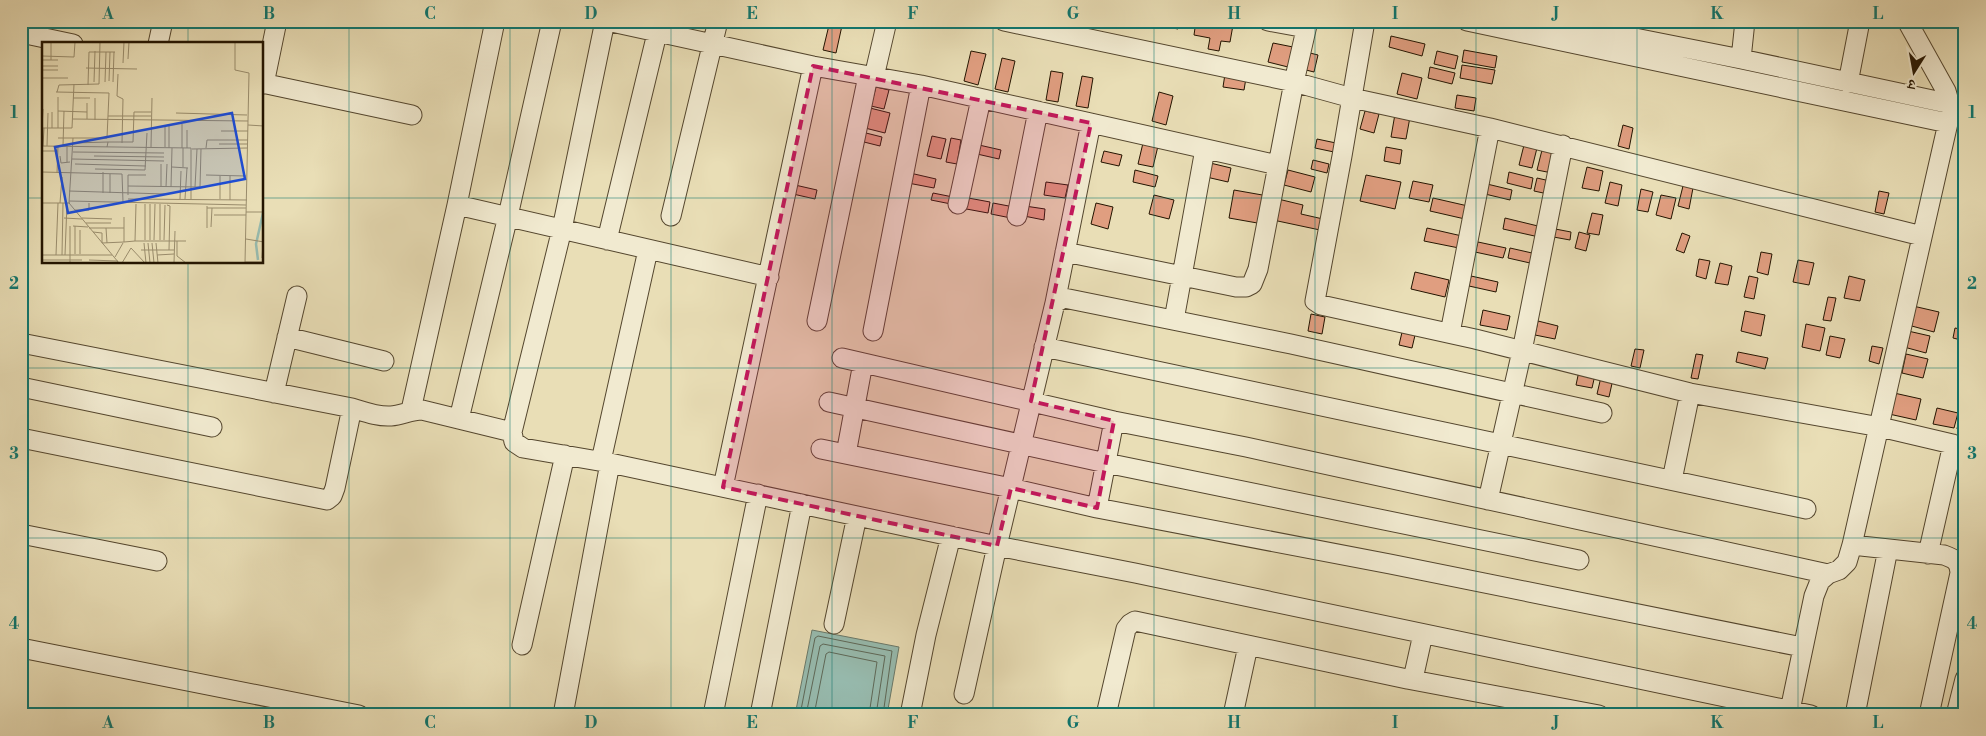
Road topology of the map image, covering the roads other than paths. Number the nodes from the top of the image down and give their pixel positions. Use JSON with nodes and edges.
{"nodes":[{"id":1,"x":163,"y":21,"type":"edge"},
{"id":2,"x":277,"y":21,"type":"edge"},
{"id":3,"x":495,"y":21,"type":"edge"},
{"id":4,"x":552,"y":21,"type":"edge"},
{"id":5,"x":606,"y":21,"type":"edge"},
{"id":6,"x":718,"y":21,"type":"edge"},
{"id":7,"x":887,"y":21,"type":"edge"},
{"id":8,"x":1004,"y":21,"type":"edge"},
{"id":9,"x":1268,"y":21,"type":"edge"},
{"id":10,"x":1365,"y":21,"type":"edge"},
{"id":11,"x":1468,"y":21,"type":"edge"},
{"id":12,"x":1549,"y":21,"type":"edge"},
{"id":13,"x":1745,"y":21,"type":"edge"},
{"id":14,"x":1860,"y":21,"type":"edge"},
{"id":15,"x":1907,"y":21,"type":"edge"},
{"id":16,"x":1307,"y":25,"type":"edge"},
{"id":17,"x":659,"y":27,"type":"edge"},
{"id":18,"x":1637,"y":30,"type":"edge"},
{"id":19,"x":21,"y":33,"type":"edge"},
{"id":20,"x":64,"y":42,"type":"edge"},
{"id":21,"x":158,"y":42,"type":"edge"},
{"id":22,"x":713,"y":43,"type":"junction"},
{"id":23,"x":1741,"y":59,"type":"junction"},
{"id":24,"x":813,"y":66,"type":"junction"},
{"id":25,"x":871,"y":76,"type":"junction"},
{"id":26,"x":264,"y":80,"type":"edge"},
{"id":27,"x":1294,"y":82,"type":"junction"},
{"id":28,"x":1848,"y":83,"type":"junction"},
{"id":29,"x":264,"y":84,"type":"edge"},
{"id":30,"x":921,"y":85,"type":"junction"},
{"id":31,"x":1352,"y":98,"type":"junction"},
{"id":32,"x":981,"y":99,"type":"junction"},
{"id":33,"x":1038,"y":111,"type":"junction"},
{"id":34,"x":1954,"y":112,"type":"edge"},
{"id":35,"x":412,"y":115,"type":"dead end"},
{"id":36,"x":1091,"y":123,"type":"junction"},
{"id":37,"x":1490,"y":128,"type":"junction"},
{"id":38,"x":1564,"y":145,"type":"junction"},
{"id":39,"x":1205,"y":149,"type":"junction"},
{"id":40,"x":1278,"y":165,"type":"junction"},
{"id":41,"x":958,"y":204,"type":"dead end"},
{"id":42,"x":457,"y":205,"type":"junction"},
{"id":43,"x":508,"y":216,"type":"junction"},
{"id":44,"x":671,"y":216,"type":"dead end"},
{"id":45,"x":1017,"y":216,"type":"dead end"},
{"id":46,"x":562,"y":229,"type":"junction"},
{"id":47,"x":1922,"y":236,"type":"junction"},
{"id":48,"x":607,"y":240,"type":"junction"},
{"id":49,"x":648,"y":250,"type":"junction"},
{"id":50,"x":1065,"y":252,"type":"junction"},
{"id":51,"x":1182,"y":275,"type":"junction"},
{"id":52,"x":769,"y":277,"type":"junction"},
{"id":53,"x":296,"y":296,"type":"dead end"},
{"id":54,"x":1055,"y":303,"type":"junction"},
{"id":55,"x":1174,"y":320,"type":"junction"},
{"id":56,"x":817,"y":321,"type":"dead end"},
{"id":57,"x":873,"y":331,"type":"dead end"},
{"id":58,"x":1450,"y":333,"type":"junction"},
{"id":59,"x":287,"y":337,"type":"junction"},
{"id":60,"x":21,"y":343,"type":"edge"},
{"id":61,"x":1044,"y":347,"type":"junction"},
{"id":62,"x":1522,"y":351,"type":"junction"},
{"id":63,"x":842,"y":358,"type":"dead end"},
{"id":64,"x":384,"y":361,"type":"dead end"},
{"id":65,"x":863,"y":363,"type":"junction"},
{"id":66,"x":21,"y":387,"type":"edge"},
{"id":67,"x":274,"y":393,"type":"junction"},
{"id":68,"x":1513,"y":393,"type":"junction"},
{"id":69,"x":1690,"y":393,"type":"junction"},
{"id":70,"x":1032,"y":401,"type":"junction"},
{"id":71,"x":829,"y":402,"type":"dead end"},
{"id":72,"x":352,"y":408,"type":"junction"},
{"id":73,"x":855,"y":408,"type":"junction"},
{"id":74,"x":411,"y":410,"type":"junction"},
{"id":75,"x":1602,"y":413,"type":"dead end"},
{"id":76,"x":459,"y":419,"type":"junction"},
{"id":77,"x":1114,"y":420,"type":"junction"},
{"id":78,"x":212,"y":427,"type":"dead end"},
{"id":79,"x":1880,"y":427,"type":"junction"},
{"id":80,"x":512,"y":432,"type":"junction"},
{"id":81,"x":21,"y":438,"type":"edge"},
{"id":82,"x":1021,"y":444,"type":"junction"},
{"id":83,"x":1501,"y":445,"type":"junction"},
{"id":84,"x":1959,"y":446,"type":"edge"},
{"id":85,"x":822,"y":449,"type":"dead end"},
{"id":86,"x":846,"y":454,"type":"junction"},
{"id":87,"x":564,"y":455,"type":"junction"},
{"id":88,"x":605,"y":462,"type":"junction"},
{"id":89,"x":1106,"y":463,"type":"junction"},
{"id":90,"x":1672,"y":480,"type":"junction"},
{"id":91,"x":723,"y":487,"type":"junction"},
{"id":92,"x":1011,"y":488,"type":"junction"},
{"id":93,"x":758,"y":494,"type":"junction"},
{"id":94,"x":1488,"y":500,"type":"junction"},
{"id":95,"x":802,"y":504,"type":"junction"},
{"id":96,"x":1098,"y":508,"type":"junction"},
{"id":97,"x":1806,"y":509,"type":"dead end"},
{"id":98,"x":857,"y":516,"type":"junction"},
{"id":99,"x":21,"y":534,"type":"edge"},
{"id":100,"x":951,"y":536,"type":"junction"},
{"id":101,"x":1852,"y":545,"type":"junction"},
{"id":102,"x":997,"y":546,"type":"junction"},
{"id":103,"x":1888,"y":549,"type":"junction"},
{"id":104,"x":1928,"y":554,"type":"junction"},
{"id":105,"x":1579,"y":560,"type":"dead end"},
{"id":106,"x":157,"y":561,"type":"dead end"},
{"id":107,"x":1828,"y":574,"type":"junction"},
{"id":108,"x":834,"y":624,"type":"dead end"},
{"id":109,"x":1423,"y":634,"type":"junction"},
{"id":110,"x":522,"y":645,"type":"dead end"},
{"id":111,"x":1248,"y":646,"type":"junction"},
{"id":112,"x":21,"y":648,"type":"edge"},
{"id":113,"x":1802,"y":648,"type":"junction"},
{"id":114,"x":1407,"y":678,"type":"junction"},
{"id":115,"x":1964,"y":688,"type":"edge"},
{"id":116,"x":964,"y":694,"type":"dead end"},
{"id":117,"x":1789,"y":712,"type":"edge"},
{"id":118,"x":358,"y":715,"type":"edge"},
{"id":119,"x":563,"y":715,"type":"edge"},
{"id":120,"x":713,"y":715,"type":"edge"},
{"id":121,"x":760,"y":715,"type":"edge"},
{"id":122,"x":910,"y":715,"type":"edge"},
{"id":123,"x":1106,"y":715,"type":"edge"},
{"id":124,"x":1233,"y":715,"type":"edge"},
{"id":125,"x":1599,"y":715,"type":"edge"},
{"id":126,"x":1811,"y":715,"type":"edge"},
{"id":127,"x":1855,"y":715,"type":"edge"},
{"id":128,"x":1929,"y":715,"type":"edge"},
{"id":129,"x":1956,"y":715,"type":"edge"}],
"edges":[{"from":1,"to":21,"type":"street"},
{"from":2,"to":26,"type":"street"},
{"from":3,"to":42,"type":"street"},
{"from":4,"to":43,"type":"street"},
{"from":5,"to":17,"type":"street"},
{"from":5,"to":46,"type":"street"},
{"from":6,"to":22,"type":"street"},
{"from":7,"to":25,"type":"street"},
{"from":8,"to":27,"type":"street"},
{"from":9,"to":16,"type":"street"},
{"from":10,"to":31,"type":"street"},
{"from":11,"to":34,"type":"street"},
{"from":12,"to":18,"type":"street"},
{"from":13,"to":23,"type":"street"},
{"from":14,"to":28,"type":"street"},
{"from":15,"to":34,"type":"street"},
{"from":16,"to":27,"type":"street"},
{"from":17,"to":22,"type":"street"},
{"from":17,"to":48,"type":"street"},
{"from":18,"to":23,"type":"street"},
{"from":19,"to":20,"type":"street"},
{"from":22,"to":24,"type":"street"},
{"from":22,"to":44,"type":"street"},
{"from":23,"to":28,"type":"street"},
{"from":24,"to":25,"type":"street"},
{"from":24,"to":52,"type":"street"},
{"from":25,"to":30,"type":"street"},
{"from":25,"to":56,"type":"street"},
{"from":27,"to":31,"type":"street"},
{"from":27,"to":40,"type":"street"},
{"from":28,"to":34,"type":"street"},
{"from":29,"to":35,"type":"street"},
{"from":30,"to":32,"type":"street"},
{"from":30,"to":57,"type":"street"},
{"from":31,"to":37,"type":"street"},
{"from":31,"to":58,"type":"street"},
{"from":32,"to":33,"type":"street"},
{"from":32,"to":41,"type":"street"},
{"from":33,"to":36,"type":"street"},
{"from":33,"to":45,"type":"street"},
{"from":34,"to":47,"type":"street"},
{"from":36,"to":39,"type":"street"},
{"from":36,"to":50,"type":"street"},
{"from":37,"to":38,"type":"street"},
{"from":37,"to":58,"type":"street"},
{"from":38,"to":47,"type":"street"},
{"from":38,"to":62,"type":"street"},
{"from":39,"to":40,"type":"street"},
{"from":39,"to":51,"type":"street"},
{"from":40,"to":51,"type":"street"},
{"from":42,"to":43,"type":"street"},
{"from":42,"to":74,"type":"street"},
{"from":43,"to":46,"type":"street"},
{"from":43,"to":76,"type":"street"},
{"from":46,"to":48,"type":"street"},
{"from":46,"to":80,"type":"street"},
{"from":47,"to":79,"type":"street"},
{"from":48,"to":49,"type":"street"},
{"from":49,"to":52,"type":"street"},
{"from":49,"to":88,"type":"street"},
{"from":50,"to":51,"type":"street"},
{"from":50,"to":54,"type":"street"},
{"from":51,"to":55,"type":"street"},
{"from":52,"to":91,"type":"street"},
{"from":53,"to":59,"type":"street"},
{"from":54,"to":55,"type":"street"},
{"from":54,"to":61,"type":"street"},
{"from":55,"to":68,"type":"street"},
{"from":58,"to":62,"type":"street"},
{"from":59,"to":64,"type":"street"},
{"from":59,"to":67,"type":"street"},
{"from":60,"to":67,"type":"street"},
{"from":61,"to":70,"type":"street"},
{"from":61,"to":83,"type":"street"},
{"from":62,"to":68,"type":"street"},
{"from":62,"to":69,"type":"street"},
{"from":63,"to":65,"type":"street"},
{"from":65,"to":70,"type":"street"},
{"from":65,"to":73,"type":"street"},
{"from":66,"to":78,"type":"street"},
{"from":67,"to":72,"type":"street"},
{"from":68,"to":75,"type":"street"},
{"from":68,"to":83,"type":"street"},
{"from":69,"to":79,"type":"street"},
{"from":69,"to":90,"type":"street"},
{"from":70,"to":77,"type":"street"},
{"from":70,"to":82,"type":"street"},
{"from":71,"to":73,"type":"street"},
{"from":72,"to":74,"type":"street"},
{"from":72,"to":81,"type":"street"},
{"from":73,"to":82,"type":"street"},
{"from":73,"to":86,"type":"street"},
{"from":74,"to":76,"type":"street"},
{"from":76,"to":80,"type":"street"},
{"from":77,"to":89,"type":"street"},
{"from":77,"to":94,"type":"street"},
{"from":79,"to":84,"type":"street"},
{"from":79,"to":101,"type":"street"},
{"from":80,"to":87,"type":"street"},
{"from":82,"to":89,"type":"street"},
{"from":82,"to":92,"type":"street"},
{"from":83,"to":90,"type":"street"},
{"from":83,"to":94,"type":"street"},
{"from":84,"to":104,"type":"street"},
{"from":85,"to":86,"type":"street"},
{"from":86,"to":92,"type":"street"},
{"from":87,"to":88,"type":"street"},
{"from":87,"to":110,"type":"street"},
{"from":88,"to":91,"type":"street"},
{"from":88,"to":119,"type":"street"},
{"from":89,"to":96,"type":"street"},
{"from":89,"to":105,"type":"street"},
{"from":90,"to":97,"type":"street"},
{"from":91,"to":93,"type":"street"},
{"from":92,"to":96,"type":"street"},
{"from":92,"to":102,"type":"street"},
{"from":93,"to":95,"type":"street"},
{"from":93,"to":120,"type":"street"},
{"from":94,"to":107,"type":"street"},
{"from":95,"to":98,"type":"street"},
{"from":95,"to":121,"type":"street"},
{"from":96,"to":113,"type":"street"},
{"from":98,"to":100,"type":"street"},
{"from":98,"to":108,"type":"street"},
{"from":99,"to":106,"type":"street"},
{"from":100,"to":102,"type":"street"},
{"from":100,"to":122,"type":"street"},
{"from":101,"to":103,"type":"street"},
{"from":101,"to":107,"type":"street"},
{"from":102,"to":109,"type":"street"},
{"from":102,"to":116,"type":"street"},
{"from":103,"to":104,"type":"street"},
{"from":103,"to":127,"type":"street"},
{"from":104,"to":128,"type":"street"},
{"from":107,"to":113,"type":"street"},
{"from":109,"to":114,"type":"street"},
{"from":109,"to":117,"type":"street"},
{"from":111,"to":114,"type":"street"},
{"from":111,"to":123,"type":"street"},
{"from":111,"to":124,"type":"street"},
{"from":112,"to":118,"type":"street"},
{"from":113,"to":117,"type":"street"},
{"from":114,"to":125,"type":"street"},
{"from":115,"to":129,"type":"street"},
{"from":117,"to":126,"type":"street"}]}
